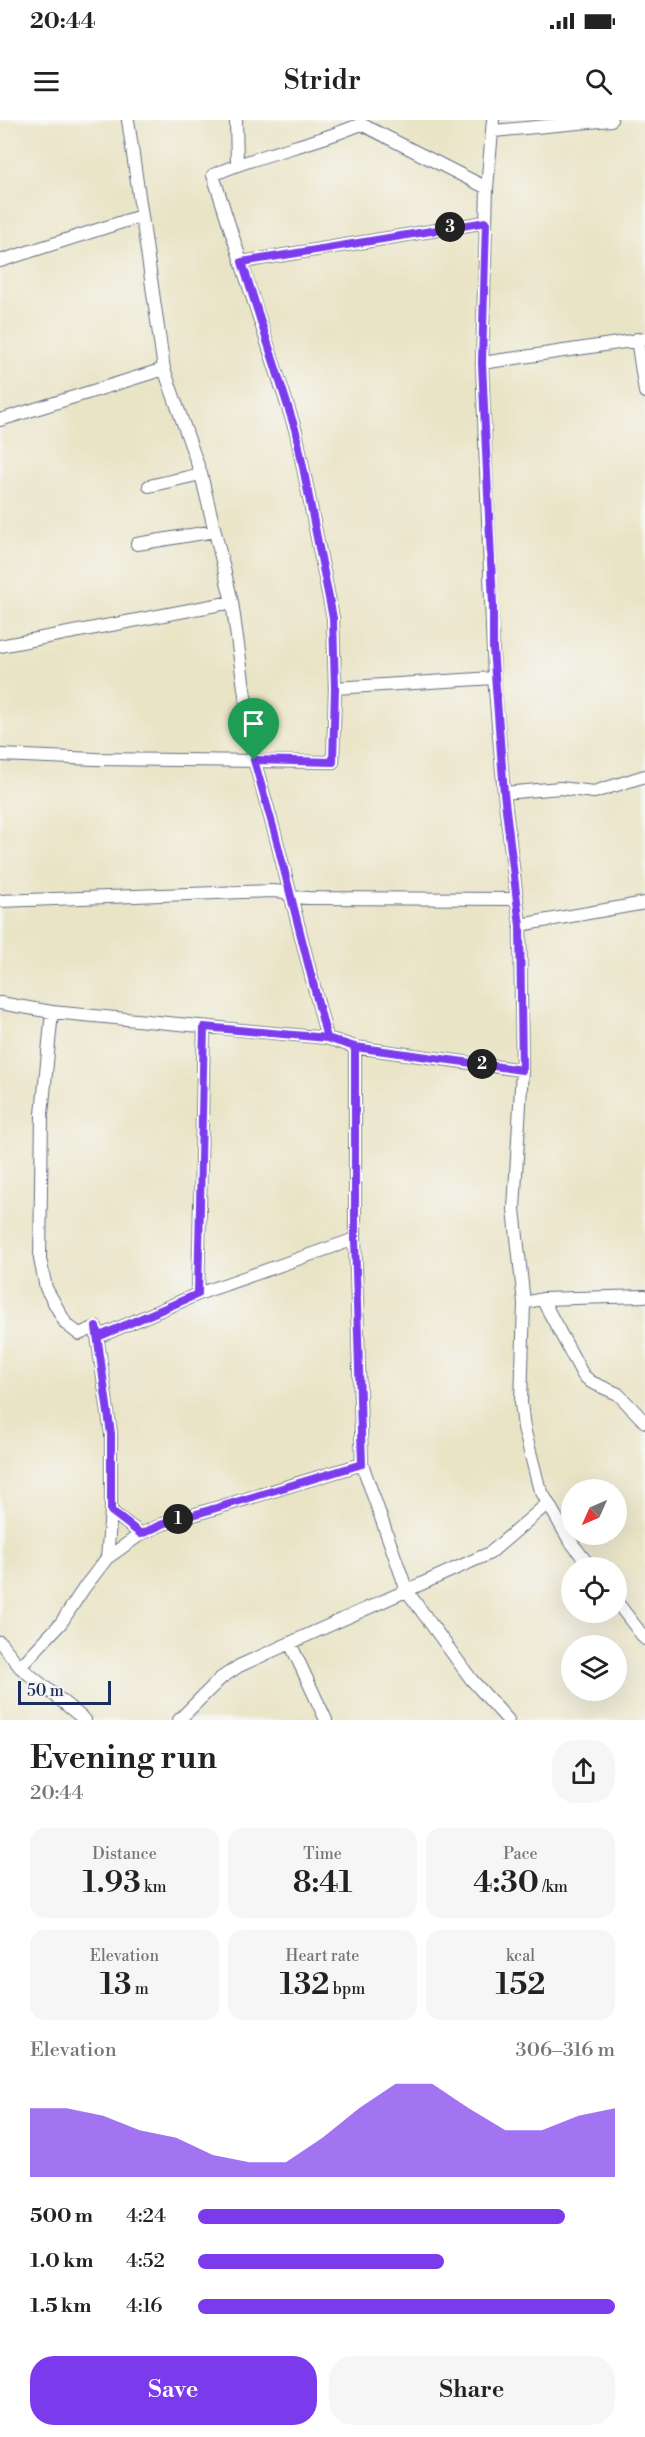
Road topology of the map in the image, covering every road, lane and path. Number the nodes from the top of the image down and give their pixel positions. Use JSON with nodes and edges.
{"nodes":[{"id":1,"x":128,"y":120,"type":"edge"},
{"id":2,"x":236,"y":120,"type":"edge"},
{"id":3,"x":611,"y":120,"type":"edge"},
{"id":4,"x":364,"y":122,"type":"edge"},
{"id":5,"x":494,"y":126,"type":"edge"},
{"id":6,"x":237,"y":164,"type":"junction"},
{"id":7,"x":487,"y":188,"type":"junction"},
{"id":8,"x":141,"y":216,"type":"junction"},
{"id":9,"x":486,"y":222,"type":"junction"},
{"id":10,"x":0,"y":261,"type":"edge"},
{"id":11,"x":242,"y":262,"type":"junction"},
{"id":12,"x":641,"y":339,"type":"edge"},
{"id":13,"x":482,"y":363,"type":"junction"},
{"id":14,"x":164,"y":369,"type":"junction"},
{"id":15,"x":645,"y":392,"type":"edge"},
{"id":16,"x":0,"y":420,"type":"edge"},
{"id":17,"x":201,"y":474,"type":"junction"},
{"id":18,"x":149,"y":486,"type":"dead end"},
{"id":19,"x":215,"y":531,"type":"junction"},
{"id":20,"x":137,"y":544,"type":"dead end"},
{"id":21,"x":232,"y":602,"type":"junction"},
{"id":22,"x":0,"y":646,"type":"edge"},
{"id":23,"x":494,"y":678,"type":"junction"},
{"id":24,"x":335,"y":688,"type":"junction"},
{"id":25,"x":0,"y":755,"type":"edge"},
{"id":26,"x":254,"y":760,"type":"junction"},
{"id":27,"x":645,"y":776,"type":"edge"},
{"id":28,"x":504,"y":793,"type":"junction"},
{"id":29,"x":291,"y":897,"type":"junction"},
{"id":30,"x":516,"y":900,"type":"junction"},
{"id":31,"x":0,"y":901,"type":"edge"},
{"id":32,"x":645,"y":903,"type":"edge"},
{"id":33,"x":520,"y":926,"type":"junction"},
{"id":34,"x":0,"y":1003,"type":"edge"},
{"id":35,"x":52,"y":1012,"type":"junction"},
{"id":36,"x":204,"y":1027,"type":"junction"},
{"id":37,"x":327,"y":1038,"type":"junction"},
{"id":38,"x":355,"y":1047,"type":"junction"},
{"id":39,"x":522,"y":1070,"type":"junction"},
{"id":40,"x":355,"y":1239,"type":"junction"},
{"id":41,"x":198,"y":1294,"type":"junction"},
{"id":42,"x":645,"y":1296,"type":"edge"},
{"id":43,"x":542,"y":1299,"type":"junction"},
{"id":44,"x":524,"y":1303,"type":"junction"},
{"id":45,"x":96,"y":1327,"type":"junction"},
{"id":46,"x":645,"y":1422,"type":"edge"},
{"id":47,"x":362,"y":1464,"type":"junction"},
{"id":48,"x":547,"y":1504,"type":"junction"},
{"id":49,"x":111,"y":1511,"type":"junction"},
{"id":50,"x":141,"y":1534,"type":"junction"},
{"id":51,"x":583,"y":1557,"type":"edge"},
{"id":52,"x":107,"y":1558,"type":"junction"},
{"id":53,"x":407,"y":1591,"type":"junction"},
{"id":54,"x":627,"y":1616,"type":"edge"},
{"id":55,"x":645,"y":1639,"type":"edge"},
{"id":56,"x":0,"y":1642,"type":"edge"},
{"id":57,"x":290,"y":1643,"type":"junction"},
{"id":58,"x":20,"y":1667,"type":"junction"},
{"id":59,"x":85,"y":1720,"type":"edge"},
{"id":60,"x":179,"y":1720,"type":"edge"},
{"id":61,"x":326,"y":1720,"type":"edge"},
{"id":62,"x":508,"y":1720,"type":"edge"}],
"edges":[{"from":1,"to":8,"type":"street"},
{"from":2,"to":6,"type":"street"},
{"from":3,"to":5,"type":"street"},
{"from":4,"to":6,"type":"street"},
{"from":4,"to":7,"type":"street"},
{"from":5,"to":7,"type":"street"},
{"from":6,"to":11,"type":"street"},
{"from":7,"to":9,"type":"street"},
{"from":8,"to":10,"type":"street"},
{"from":8,"to":14,"type":"street"},
{"from":9,"to":11,"type":"street"},
{"from":9,"to":13,"type":"street"},
{"from":11,"to":24,"type":"street"},
{"from":12,"to":13,"type":"street"},
{"from":12,"to":15,"type":"street"},
{"from":13,"to":23,"type":"street"},
{"from":14,"to":16,"type":"street"},
{"from":14,"to":17,"type":"street"},
{"from":17,"to":18,"type":"street"},
{"from":17,"to":19,"type":"street"},
{"from":19,"to":20,"type":"street"},
{"from":19,"to":21,"type":"street"},
{"from":21,"to":22,"type":"street"},
{"from":21,"to":26,"type":"street"},
{"from":23,"to":24,"type":"street"},
{"from":23,"to":28,"type":"street"},
{"from":24,"to":26,"type":"street"},
{"from":25,"to":26,"type":"street"},
{"from":26,"to":29,"type":"street"},
{"from":27,"to":28,"type":"street"},
{"from":28,"to":30,"type":"street"},
{"from":29,"to":30,"type":"street"},
{"from":29,"to":31,"type":"street"},
{"from":29,"to":37,"type":"street"},
{"from":30,"to":33,"type":"street"},
{"from":32,"to":33,"type":"street"},
{"from":33,"to":39,"type":"street"},
{"from":34,"to":35,"type":"street"},
{"from":35,"to":36,"type":"street"},
{"from":35,"to":45,"type":"street"},
{"from":36,"to":37,"type":"street"},
{"from":36,"to":41,"type":"street"},
{"from":37,"to":38,"type":"street"},
{"from":38,"to":39,"type":"street"},
{"from":38,"to":40,"type":"street"},
{"from":39,"to":44,"type":"street"},
{"from":40,"to":41,"type":"street"},
{"from":40,"to":47,"type":"street"},
{"from":41,"to":45,"type":"street"},
{"from":42,"to":43,"type":"street"},
{"from":43,"to":44,"type":"street"},
{"from":43,"to":46,"type":"street"},
{"from":44,"to":48,"type":"street"},
{"from":45,"to":49,"type":"street"},
{"from":47,"to":50,"type":"street"},
{"from":47,"to":53,"type":"street"},
{"from":48,"to":51,"type":"street"},
{"from":48,"to":53,"type":"street"},
{"from":49,"to":50,"type":"street"},
{"from":49,"to":52,"type":"street"},
{"from":50,"to":52,"type":"street"},
{"from":52,"to":58,"type":"street"},
{"from":53,"to":57,"type":"street"},
{"from":53,"to":62,"type":"street"},
{"from":54,"to":55,"type":"street"},
{"from":56,"to":58,"type":"street"},
{"from":57,"to":60,"type":"street"},
{"from":57,"to":61,"type":"street"},
{"from":58,"to":59,"type":"street"}]}
